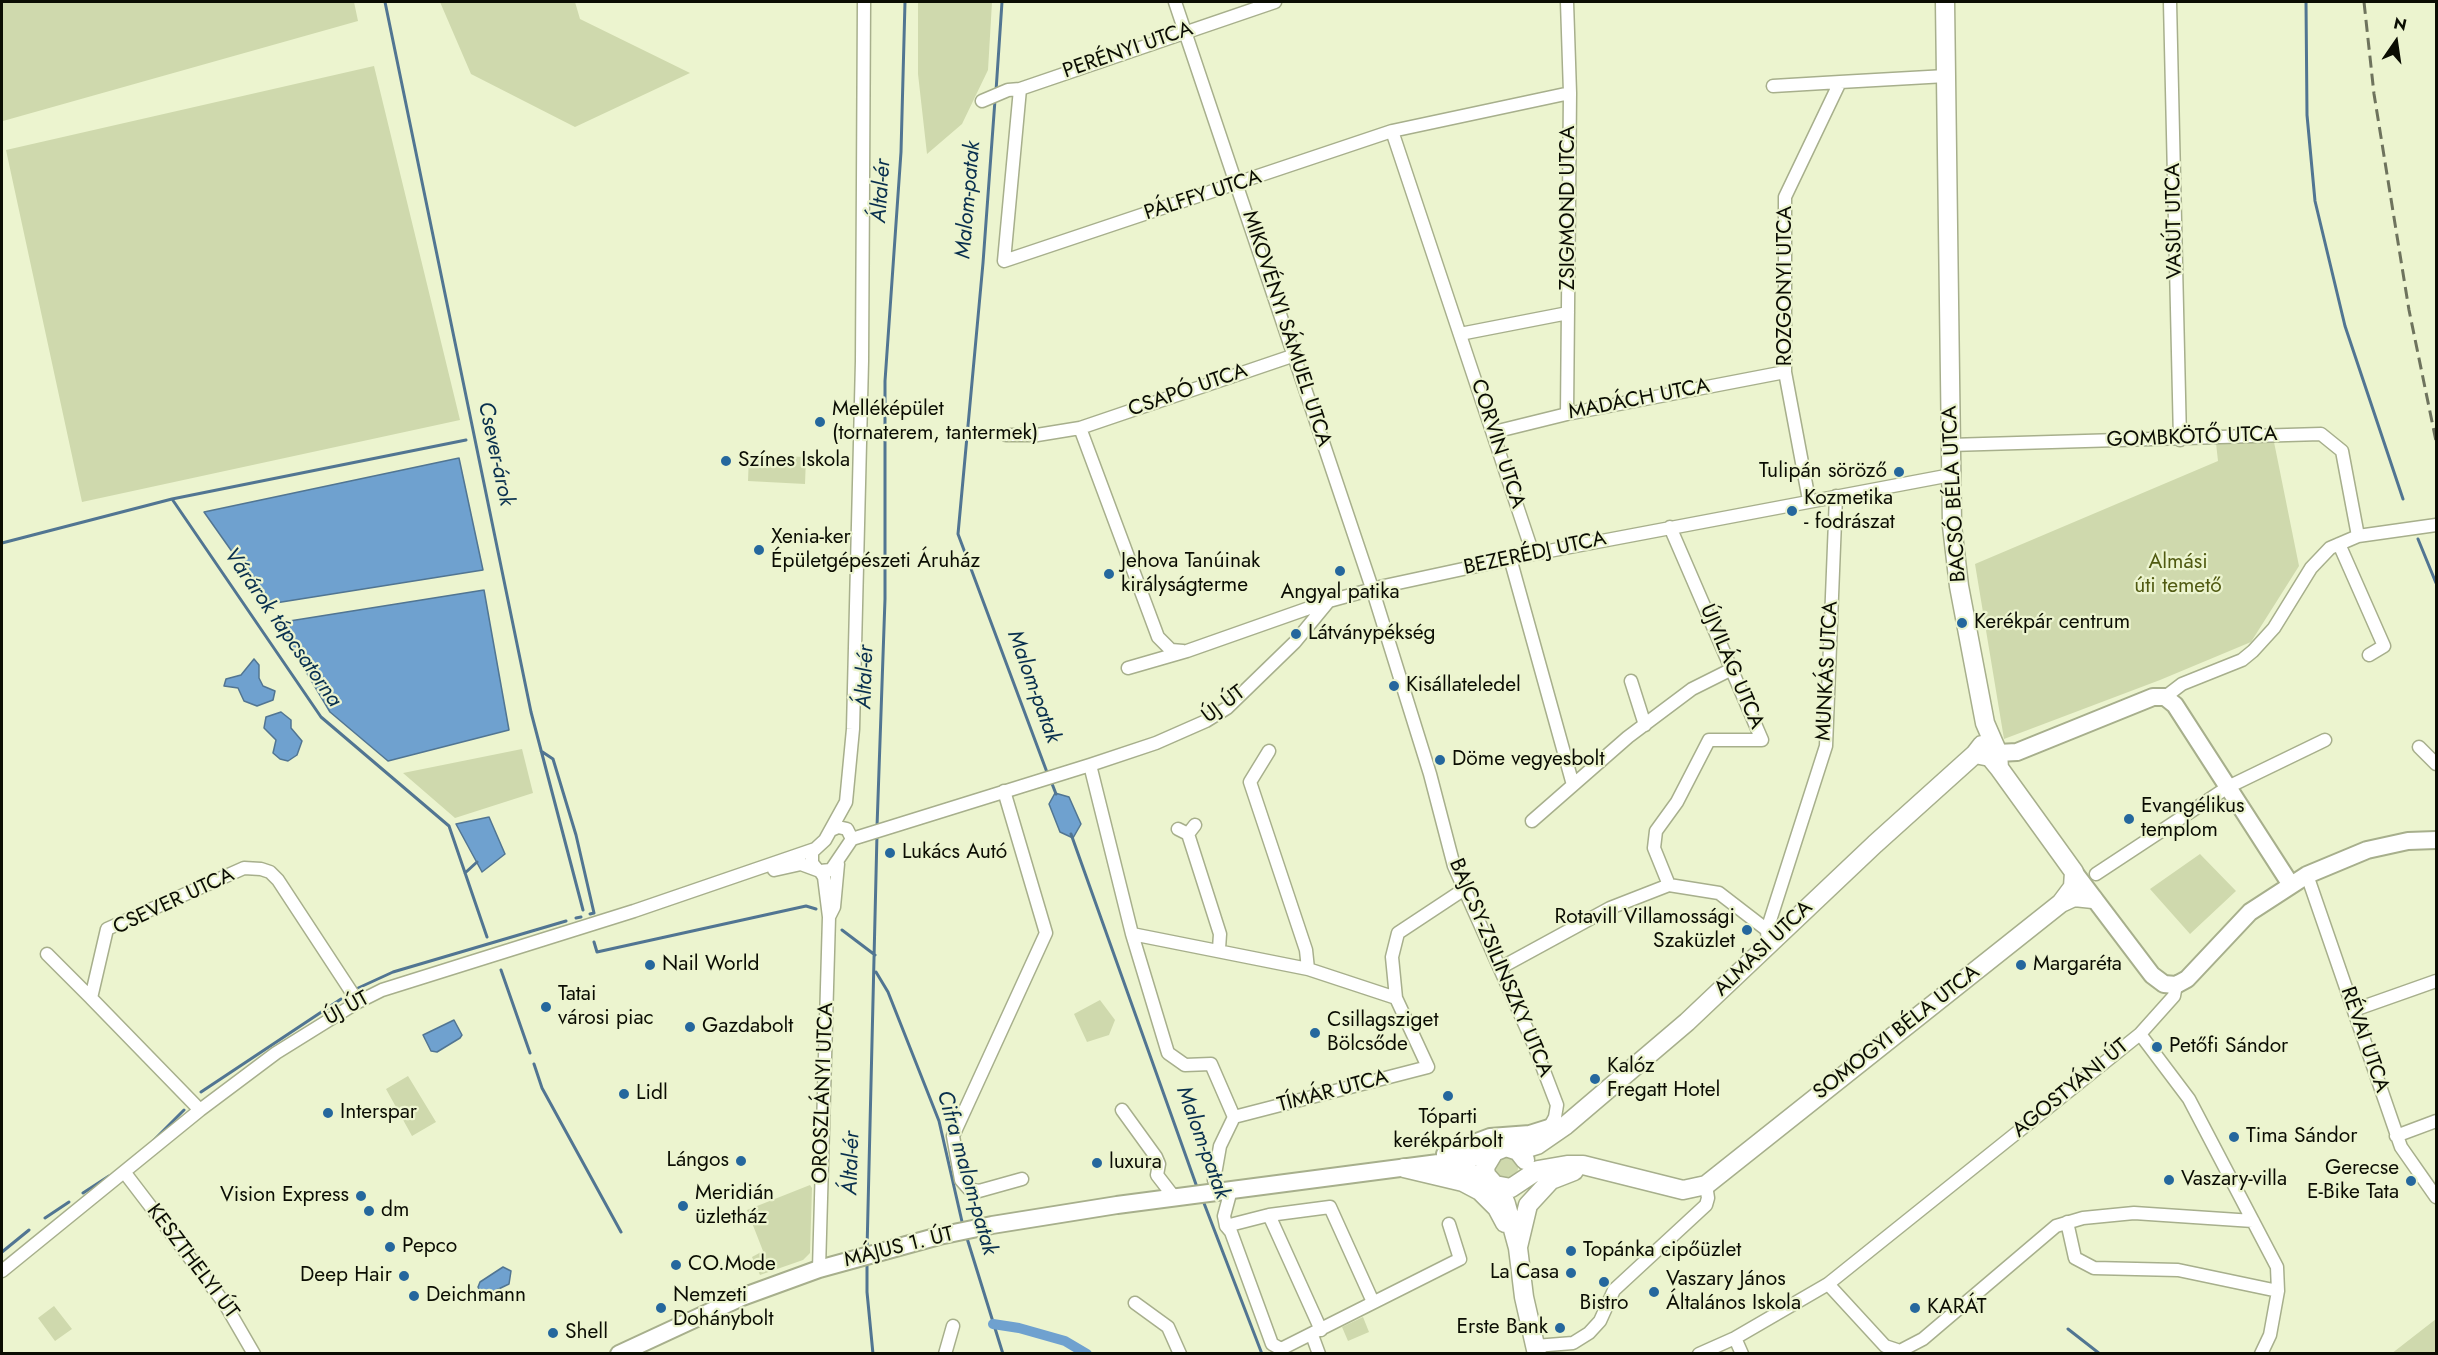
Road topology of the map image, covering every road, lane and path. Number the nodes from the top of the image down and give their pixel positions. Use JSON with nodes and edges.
{"nodes":[{"id":1,"x":864,"y":2,"type":"edge"},
{"id":2,"x":1175,"y":2,"type":"edge"},
{"id":3,"x":1275,"y":2,"type":"edge"},
{"id":4,"x":1567,"y":2,"type":"edge"},
{"id":5,"x":1945,"y":2,"type":"edge"},
{"id":6,"x":2170,"y":2,"type":"edge"},
{"id":7,"x":1185,"y":31,"type":"junction"},
{"id":8,"x":1946,"y":76,"type":"junction"},
{"id":9,"x":1840,"y":82,"type":"junction"},
{"id":10,"x":1773,"y":86,"type":"dead end"},
{"id":11,"x":1014,"y":89,"type":"junction"},
{"id":12,"x":1570,"y":93,"type":"junction"},
{"id":13,"x":982,"y":101,"type":"dead end"},
{"id":14,"x":1392,"y":131,"type":"junction"},
{"id":15,"x":1238,"y":184,"type":"junction"},
{"id":16,"x":1569,"y":312,"type":"junction"},
{"id":17,"x":1460,"y":334,"type":"junction"},
{"id":18,"x":1295,"y":355,"type":"junction"},
{"id":19,"x":1785,"y":372,"type":"junction"},
{"id":20,"x":1567,"y":414,"type":"junction"},
{"id":21,"x":1080,"y":428,"type":"junction"},
{"id":22,"x":1494,"y":432,"type":"junction"},
{"id":23,"x":1006,"y":435,"type":"dead end"},
{"id":24,"x":2180,"y":440,"type":"junction"},
{"id":25,"x":1950,"y":445,"type":"junction"},
{"id":26,"x":1951,"y":475,"type":"junction"},
{"id":27,"x":1836,"y":496,"type":"junction"},
{"id":28,"x":1809,"y":500,"type":"junction"},
{"id":29,"x":2436,"y":525,"type":"edge"},
{"id":30,"x":1670,"y":527,"type":"junction"},
{"id":31,"x":2358,"y":536,"type":"junction"},
{"id":32,"x":2339,"y":544,"type":"junction"},
{"id":33,"x":1533,"y":554,"type":"junction"},
{"id":34,"x":1510,"y":558,"type":"junction"},
{"id":35,"x":1372,"y":588,"type":"junction"},
{"id":36,"x":1329,"y":601,"type":"junction"},
{"id":37,"x":1187,"y":651,"type":"junction"},
{"id":38,"x":2370,"y":655,"type":"dead end"},
{"id":39,"x":1128,"y":668,"type":"dead end"},
{"id":40,"x":1732,"y":669,"type":"junction"},
{"id":41,"x":1631,"y":681,"type":"dead end"},
{"id":42,"x":2165,"y":697,"type":"junction"},
{"id":43,"x":1985,"y":723,"type":"junction"},
{"id":44,"x":1645,"y":725,"type":"junction"},
{"id":45,"x":2325,"y":740,"type":"dead end"},
{"id":46,"x":2419,"y":747,"type":"dead end"},
{"id":47,"x":1269,"y":751,"type":"dead end"},
{"id":48,"x":1975,"y":754,"type":"junction"},
{"id":49,"x":1999,"y":760,"type":"junction"},
{"id":50,"x":2436,"y":764,"type":"edge"},
{"id":51,"x":1090,"y":765,"type":"junction"},
{"id":52,"x":1573,"y":785,"type":"junction"},
{"id":53,"x":2228,"y":787,"type":"junction"},
{"id":54,"x":1004,"y":791,"type":"junction"},
{"id":55,"x":844,"y":808,"type":"junction"},
{"id":56,"x":1532,"y":821,"type":"dead end"},
{"id":57,"x":1187,"y":829,"type":"dead end"},
{"id":58,"x":831,"y":830,"type":"junction"},
{"id":59,"x":849,"y":834,"type":"junction"},
{"id":60,"x":2436,"y":840,"type":"edge"},
{"id":61,"x":815,"y":849,"type":"junction"},
{"id":62,"x":838,"y":864,"type":"junction"},
{"id":63,"x":757,"y":870,"type":"junction"},
{"id":64,"x":818,"y":870,"type":"junction"},
{"id":65,"x":2074,"y":872,"type":"junction"},
{"id":66,"x":2096,"y":874,"type":"dead end"},
{"id":67,"x":2307,"y":875,"type":"junction"},
{"id":68,"x":1670,"y":885,"type":"junction"},
{"id":69,"x":2291,"y":885,"type":"junction"},
{"id":70,"x":1463,"y":890,"type":"junction"},
{"id":71,"x":2093,"y":898,"type":"junction"},
{"id":72,"x":2061,"y":903,"type":"junction"},
{"id":73,"x":829,"y":917,"type":"junction"},
{"id":74,"x":1132,"y":934,"type":"junction"},
{"id":75,"x":1767,"y":938,"type":"junction"},
{"id":76,"x":1219,"y":949,"type":"junction"},
{"id":77,"x":47,"y":954,"type":"dead end"},
{"id":78,"x":1500,"y":968,"type":"junction"},
{"id":79,"x":1308,"y":969,"type":"junction"},
{"id":80,"x":2436,"y":981,"type":"edge"},
{"id":81,"x":2176,"y":985,"type":"junction"},
{"id":82,"x":92,"y":998,"type":"junction"},
{"id":83,"x":1396,"y":998,"type":"junction"},
{"id":84,"x":358,"y":1002,"type":"junction"},
{"id":85,"x":2354,"y":1010,"type":"junction"},
{"id":86,"x":2140,"y":1034,"type":"junction"},
{"id":87,"x":1594,"y":1101,"type":"junction"},
{"id":88,"x":1565,"y":1109,"type":"junction"},
{"id":89,"x":200,"y":1110,"type":"junction"},
{"id":90,"x":1122,"y":1110,"type":"dead end"},
{"id":91,"x":1234,"y":1118,"type":"junction"},
{"id":92,"x":2436,"y":1121,"type":"edge"},
{"id":93,"x":1549,"y":1128,"type":"joint"},
{"id":94,"x":2396,"y":1136,"type":"junction"},
{"id":95,"x":1518,"y":1151,"type":"junction"},
{"id":96,"x":1494,"y":1152,"type":"junction"},
{"id":97,"x":1404,"y":1168,"type":"junction"},
{"id":98,"x":1607,"y":1170,"type":"junction"},
{"id":99,"x":125,"y":1173,"type":"junction"},
{"id":100,"x":1022,"y":1179,"type":"dead end"},
{"id":101,"x":1491,"y":1180,"type":"junction"},
{"id":102,"x":1522,"y":1182,"type":"junction"},
{"id":103,"x":1706,"y":1185,"type":"junction"},
{"id":104,"x":1213,"y":1192,"type":"junction"},
{"id":105,"x":1174,"y":1197,"type":"junction"},
{"id":106,"x":2436,"y":1197,"type":"edge"},
{"id":107,"x":1269,"y":1215,"type":"junction"},
{"id":108,"x":2253,"y":1221,"type":"junction"},
{"id":109,"x":2067,"y":1222,"type":"junction"},
{"id":110,"x":1449,"y":1224,"type":"dead end"},
{"id":111,"x":1227,"y":1226,"type":"junction"},
{"id":112,"x":1518,"y":1248,"type":"junction"},
{"id":113,"x":819,"y":1269,"type":"junction"},
{"id":114,"x":2,"y":1271,"type":"edge"},
{"id":115,"x":1828,"y":1284,"type":"junction"},
{"id":116,"x":2278,"y":1291,"type":"junction"},
{"id":117,"x":1373,"y":1302,"type":"junction"},
{"id":118,"x":1135,"y":1303,"type":"dead end"},
{"id":119,"x":953,"y":1326,"type":"dead end"},
{"id":120,"x":1316,"y":1333,"type":"junction"},
{"id":121,"x":1735,"y":1338,"type":"junction"},
{"id":122,"x":1536,"y":1350,"type":"edge"},
{"id":123,"x":627,"y":1352,"type":"edge"},
{"id":124,"x":254,"y":1353,"type":"edge"},
{"id":125,"x":945,"y":1353,"type":"edge"},
{"id":126,"x":1180,"y":1353,"type":"edge"},
{"id":127,"x":1319,"y":1353,"type":"edge"},
{"id":128,"x":1699,"y":1353,"type":"edge"},
{"id":129,"x":1742,"y":1353,"type":"edge"},
{"id":130,"x":2261,"y":1353,"type":"edge"}],
"edges":[{"from":1,"to":55,"type":"street"},
{"from":2,"to":7,"type":"street","name":"MIKOVÉNYI SÁMUEL UTCA"},
{"from":3,"to":7,"type":"street","name":"PERÉNYI UTCA"},
{"from":4,"to":12,"type":"street","name":"ZSIGMOND UTCA"},
{"from":5,"to":8,"type":"main road","name":"BACSÓ BÉLA UTCA"},
{"from":6,"to":24,"type":"street","name":"VASÚT UTCA"},
{"from":7,"to":11,"type":"street","name":"PERÉNYI UTCA"},
{"from":7,"to":15,"type":"street","name":"MIKOVÉNYI SÁMUEL UTCA"},
{"from":8,"to":9,"type":"street"},
{"from":8,"to":25,"type":"main road","name":"BACSÓ BÉLA UTCA"},
{"from":9,"to":10,"type":"street"},
{"from":9,"to":19,"type":"street","name":"ROZGONYI UTCA"},
{"from":11,"to":13,"type":"street","name":"PERÉNYI UTCA"},
{"from":11,"to":15,"type":"street","name":"PÁLFFY UTCA"},
{"from":12,"to":14,"type":"street","name":"PÁLFFY UTCA"},
{"from":12,"to":16,"type":"street","name":"ZSIGMOND UTCA"},
{"from":14,"to":15,"type":"street","name":"PÁLFFY UTCA"},
{"from":14,"to":17,"type":"street","name":"CORVIN UTCA"},
{"from":15,"to":18,"type":"street","name":"MIKOVÉNYI SÁMUEL UTCA"},
{"from":16,"to":17,"type":"street"},
{"from":16,"to":20,"type":"street","name":"ZSIGMOND UTCA"},
{"from":17,"to":22,"type":"street","name":"CORVIN UTCA"},
{"from":18,"to":21,"type":"street","name":"CSAPÓ UTCA"},
{"from":18,"to":35,"type":"street","name":"MIKOVÉNYI SÁMUEL UTCA"},
{"from":19,"to":20,"type":"street","name":"MADÁCH UTCA"},
{"from":19,"to":28,"type":"street","name":"ROZGONYI UTCA"},
{"from":20,"to":22,"type":"street","name":"MADÁCH UTCA"},
{"from":21,"to":23,"type":"street","name":"CSAPÓ UTCA"},
{"from":21,"to":37,"type":"street"},
{"from":22,"to":33,"type":"street","name":"CORVIN UTCA"},
{"from":24,"to":25,"type":"street","name":"GOMBKÖTŐ UTCA"},
{"from":24,"to":31,"type":"street","name":"GOMBKÖTŐ UTCA"},
{"from":25,"to":26,"type":"main road","name":"BACSÓ BÉLA UTCA"},
{"from":26,"to":27,"type":"street","name":"BEZERÉDJ UTCA"},
{"from":26,"to":43,"type":"main road","name":"BACSÓ BÉLA UTCA"},
{"from":27,"to":28,"type":"street","name":"BEZERÉDJ UTCA"},
{"from":27,"to":75,"type":"street","name":"MUNKÁS UTCA"},
{"from":28,"to":30,"type":"street","name":"BEZERÉDJ UTCA"},
{"from":29,"to":31,"type":"street"},
{"from":30,"to":33,"type":"street","name":"BEZERÉDJ UTCA"},
{"from":30,"to":40,"type":"street","name":"ÚJVILÁG UTCA"},
{"from":31,"to":32,"type":"street"},
{"from":32,"to":38,"type":"street"},
{"from":32,"to":42,"type":"street"},
{"from":33,"to":34,"type":"street","name":"BEZERÉDJ UTCA"},
{"from":34,"to":35,"type":"street","name":"BEZERÉDJ UTCA"},
{"from":34,"to":52,"type":"street"},
{"from":35,"to":36,"type":"street","name":"BEZERÉDJ UTCA"},
{"from":35,"to":70,"type":"street","name":"BAJCSY-ZSILINSZKY UTCA"},
{"from":36,"to":37,"type":"street","name":"BEZERÉDJ UTCA"},
{"from":36,"to":51,"type":"street","name":"ÚJ ÚT"},
{"from":37,"to":39,"type":"street","name":"BEZERÉDJ UTCA"},
{"from":40,"to":44,"type":"street"},
{"from":40,"to":68,"type":"street","name":"ÚJVILÁG UTCA"},
{"from":41,"to":44,"type":"street"},
{"from":42,"to":49,"type":"main road"},
{"from":42,"to":53,"type":"main road"},
{"from":43,"to":48,"type":"main road","name":"ALMÁSI UTCA"},
{"from":43,"to":49,"type":"main road","name":"BACSÓ BÉLA UTCA"},
{"from":44,"to":52,"type":"street"},
{"from":45,"to":53,"type":"street"},
{"from":46,"to":50,"type":"street"},
{"from":47,"to":79,"type":"street"},
{"from":48,"to":49,"type":"main road"},
{"from":48,"to":75,"type":"main road","name":"ALMÁSI UTCA"},
{"from":49,"to":65,"type":"main road","name":"BACSÓ BÉLA UTCA"},
{"from":51,"to":54,"type":"street","name":"ÚJ ÚT"},
{"from":51,"to":74,"type":"street"},
{"from":52,"to":56,"type":"street"},
{"from":53,"to":66,"type":"street"},
{"from":53,"to":69,"type":"main road"},
{"from":54,"to":59,"type":"street","name":"ÚJ ÚT"},
{"from":54,"to":100,"type":"street"},
{"from":55,"to":58,"type":"street"},
{"from":55,"to":59,"type":"street"},
{"from":57,"to":76,"type":"street"},
{"from":58,"to":59,"type":"street","name":"ÚJ ÚT"},
{"from":58,"to":61,"type":"street"},
{"from":59,"to":62,"type":"street"},
{"from":60,"to":67,"type":"main road","name":"AGOSTYÁNI ÚT"},
{"from":61,"to":63,"type":"street","name":"ÚJ ÚT"},
{"from":61,"to":64,"type":"street","name":"OROSZLÁNYI UTCA"},
{"from":62,"to":64,"type":"street"},
{"from":62,"to":73,"type":"street","name":"OROSZLÁNYI UTCA"},
{"from":63,"to":64,"type":"street","name":"ÚJ ÚT"},
{"from":63,"to":84,"type":"street","name":"ÚJ ÚT"},
{"from":64,"to":73,"type":"street","name":"OROSZLÁNYI UTCA"},
{"from":65,"to":71,"type":"main road","name":"BACSÓ BÉLA UTCA"},
{"from":65,"to":72,"type":"main road","name":"SOMOGYI BÉLA UTCA"},
{"from":67,"to":69,"type":"main road","name":"AGOSTYÁNI ÚT"},
{"from":67,"to":85,"type":"street","name":"RÉVAI UTCA"},
{"from":68,"to":75,"type":"street"},
{"from":68,"to":78,"type":"street"},
{"from":69,"to":81,"type":"main road","name":"AGOSTYÁNI ÚT"},
{"from":70,"to":78,"type":"street","name":"BAJCSY-ZSILINSZKY UTCA"},
{"from":70,"to":83,"type":"street","name":"TÍMÁR UTCA"},
{"from":71,"to":72,"type":"main road"},
{"from":71,"to":81,"type":"main road","name":"BACSÓ BÉLA UTCA"},
{"from":72,"to":103,"type":"main road","name":"SOMOGYI BÉLA UTCA"},
{"from":73,"to":113,"type":"street","name":"OROSZLÁNYI UTCA"},
{"from":74,"to":76,"type":"street"},
{"from":74,"to":91,"type":"street"},
{"from":75,"to":87,"type":"main road","name":"ALMÁSI UTCA"},
{"from":76,"to":79,"type":"street"},
{"from":77,"to":82,"type":"street"},
{"from":78,"to":88,"type":"street","name":"BAJCSY-ZSILINSZKY UTCA"},
{"from":79,"to":83,"type":"street"},
{"from":80,"to":85,"type":"street"},
{"from":81,"to":86,"type":"street","name":"AGOSTYÁNI ÚT"},
{"from":82,"to":84,"type":"street","name":"CSEVER UTCA"},
{"from":82,"to":89,"type":"street"},
{"from":83,"to":91,"type":"street","name":"TÍMÁR UTCA"},
{"from":84,"to":89,"type":"street","name":"ÚJ ÚT"},
{"from":85,"to":94,"type":"street","name":"RÉVAI UTCA"},
{"from":86,"to":108,"type":"street"},
{"from":86,"to":115,"type":"street","name":"AGOSTYÁNI ÚT"},
{"from":87,"to":88,"type":"main road"},
{"from":87,"to":95,"type":"main road","name":"ALMÁSI UTCA"},
{"from":88,"to":93,"type":"main road"},
{"from":89,"to":99,"type":"street","name":"ÚJ ÚT"},
{"from":90,"to":105,"type":"street"},
{"from":91,"to":104,"type":"street"},
{"from":92,"to":94,"type":"street"},
{"from":93,"to":97,"type":"main road"},
{"from":94,"to":106,"type":"street","name":"RÉVAI UTCA"},
{"from":95,"to":96,"type":"main road"},
{"from":95,"to":102,"type":"main road"},
{"from":96,"to":97,"type":"main road","name":"MÁJUS 1. ÚT"},
{"from":96,"to":101,"type":"main road"},
{"from":97,"to":101,"type":"main road","name":"MÁJUS 1. ÚT"},
{"from":97,"to":104,"type":"main road","name":"MÁJUS 1. ÚT"},
{"from":97,"to":112,"type":"main road"},
{"from":98,"to":102,"type":"main road"},
{"from":98,"to":103,"type":"main road"},
{"from":98,"to":112,"type":"main road"},
{"from":99,"to":114,"type":"street","name":"ÚJ ÚT"},
{"from":99,"to":124,"type":"street","name":"KESZTHELYI ÚT"},
{"from":101,"to":102,"type":"main road"},
{"from":101,"to":112,"type":"main road"},
{"from":102,"to":112,"type":"main road"},
{"from":103,"to":122,"type":"street"},
{"from":104,"to":105,"type":"main road","name":"MÁJUS 1. ÚT"},
{"from":104,"to":111,"type":"street"},
{"from":105,"to":113,"type":"main road","name":"MÁJUS 1. ÚT"},
{"from":107,"to":111,"type":"street"},
{"from":107,"to":117,"type":"street"},
{"from":107,"to":120,"type":"street"},
{"from":108,"to":109,"type":"street"},
{"from":108,"to":116,"type":"street"},
{"from":109,"to":115,"type":"street"},
{"from":109,"to":116,"type":"street"},
{"from":110,"to":117,"type":"street"},
{"from":111,"to":120,"type":"street"},
{"from":112,"to":122,"type":"main road"},
{"from":113,"to":123,"type":"main road","name":"MÁJUS 1. ÚT"},
{"from":115,"to":121,"type":"street","name":"AGOSTYÁNI ÚT"},
{"from":116,"to":130,"type":"street"},
{"from":117,"to":120,"type":"street"},
{"from":118,"to":126,"type":"street"},
{"from":119,"to":125,"type":"street"},
{"from":120,"to":127,"type":"street"},
{"from":121,"to":128,"type":"street","name":"AGOSTYÁNI ÚT"},
{"from":121,"to":129,"type":"street"}]}
